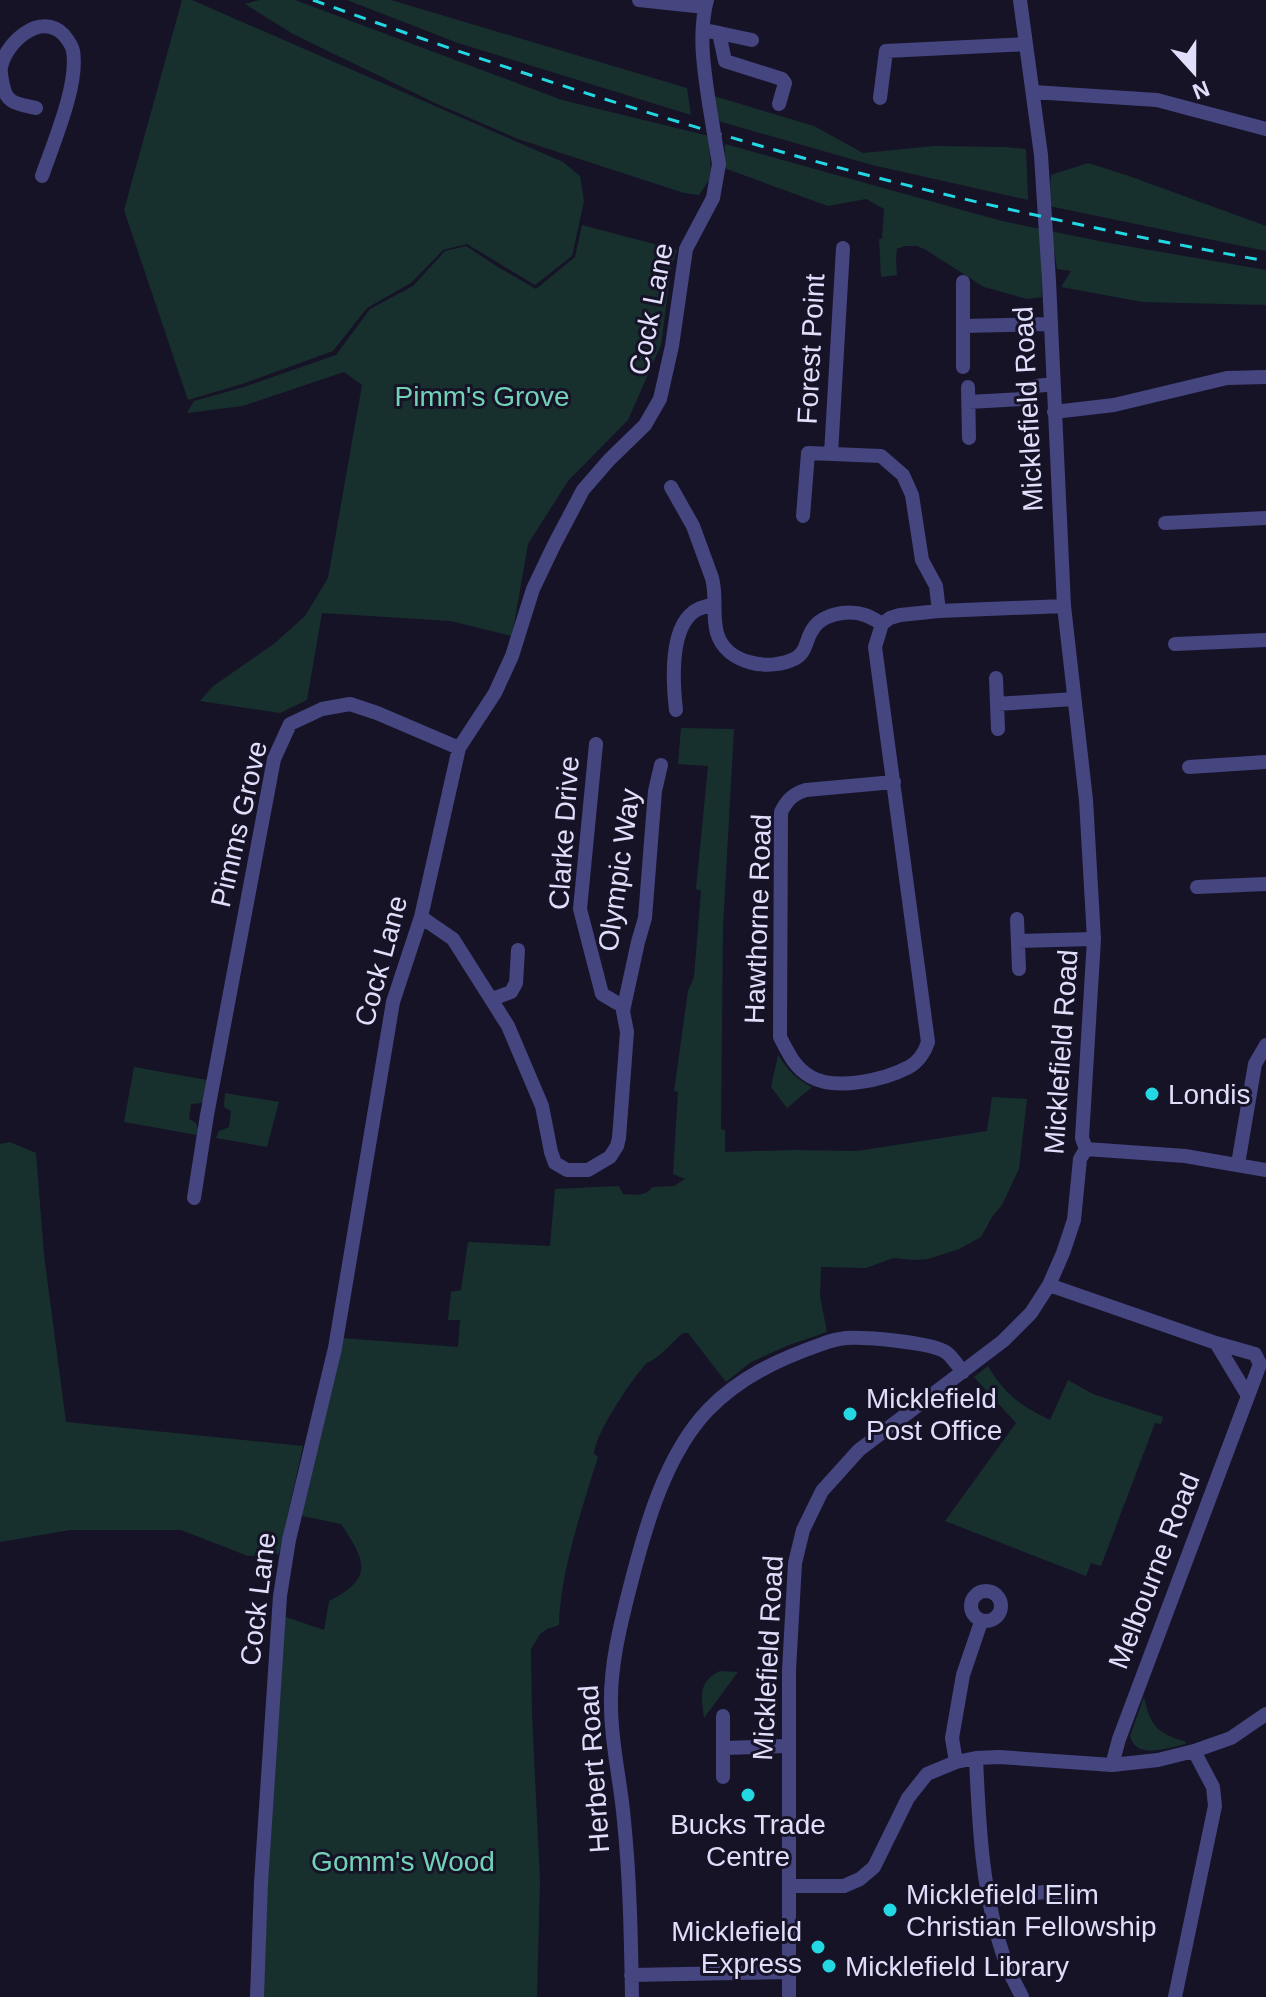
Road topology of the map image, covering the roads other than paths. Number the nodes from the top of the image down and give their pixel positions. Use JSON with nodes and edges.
{"nodes":[{"id":1,"x":639,"y":0,"type":"edge"},
{"id":2,"x":1020,"y":0,"type":"edge"},
{"id":3,"x":706,"y":4,"type":"edge"},
{"id":4,"x":703,"y":30,"type":"junction"},
{"id":5,"x":719,"y":33,"type":"junction"},
{"id":6,"x":752,"y":40,"type":"dead end"},
{"id":7,"x":1026,"y":44,"type":"junction"},
{"id":8,"x":4,"y":46,"type":"edge"},
{"id":9,"x":1033,"y":92,"type":"junction"},
{"id":10,"x":880,"y":98,"type":"dead end"},
{"id":11,"x":779,"y":104,"type":"dead end"},
{"id":12,"x":36,"y":108,"type":"dead end"},
{"id":13,"x":1266,"y":129,"type":"edge"},
{"id":14,"x":42,"y":176,"type":"dead end"},
{"id":15,"x":843,"y":248,"type":"dead end"},
{"id":16,"x":963,"y":282,"type":"dead end"},
{"id":17,"x":1051,"y":324,"type":"junction"},
{"id":18,"x":963,"y":326,"type":"junction"},
{"id":19,"x":963,"y":367,"type":"dead end"},
{"id":20,"x":1266,"y":377,"type":"edge"},
{"id":21,"x":1053,"y":384,"type":"junction"},
{"id":22,"x":1054,"y":412,"type":"junction"},
{"id":23,"x":969,"y":438,"type":"dead end"},
{"id":24,"x":831,"y":454,"type":"junction"},
{"id":25,"x":671,"y":487,"type":"dead end"},
{"id":26,"x":803,"y":516,"type":"dead end"},
{"id":27,"x":1266,"y":518,"type":"edge"},
{"id":28,"x":1165,"y":523,"type":"dead end"},
{"id":29,"x":714,"y":604,"type":"junction"},
{"id":30,"x":1064,"y":606,"type":"junction"},
{"id":31,"x":939,"y":611,"type":"junction"},
{"id":32,"x":882,"y":624,"type":"junction"},
{"id":33,"x":1266,"y":640,"type":"edge"},
{"id":34,"x":1175,"y":644,"type":"dead end"},
{"id":35,"x":996,"y":678,"type":"dead end"},
{"id":36,"x":1074,"y":699,"type":"junction"},
{"id":37,"x":997,"y":704,"type":"junction"},
{"id":38,"x":676,"y":710,"type":"dead end"},
{"id":39,"x":998,"y":729,"type":"dead end"},
{"id":40,"x":596,"y":744,"type":"dead end"},
{"id":41,"x":459,"y":748,"type":"junction"},
{"id":42,"x":1266,"y":762,"type":"edge"},
{"id":43,"x":661,"y":765,"type":"dead end"},
{"id":44,"x":1189,"y":767,"type":"dead end"},
{"id":45,"x":894,"y":782,"type":"junction"},
{"id":46,"x":1266,"y":884,"type":"edge"},
{"id":47,"x":1197,"y":887,"type":"dead end"},
{"id":48,"x":421,"y":917,"type":"junction"},
{"id":49,"x":1017,"y":919,"type":"dead end"},
{"id":50,"x":1094,"y":939,"type":"junction"},
{"id":51,"x":1018,"y":941,"type":"junction"},
{"id":52,"x":518,"y":950,"type":"dead end"},
{"id":53,"x":1019,"y":969,"type":"dead end"},
{"id":54,"x":492,"y":999,"type":"junction"},
{"id":55,"x":624,"y":1003,"type":"junction"},
{"id":56,"x":1266,"y":1045,"type":"edge"},
{"id":57,"x":1086,"y":1149,"type":"junction"},
{"id":58,"x":1238,"y":1164,"type":"junction"},
{"id":59,"x":1266,"y":1170,"type":"edge"},
{"id":60,"x":194,"y":1198,"type":"dead end"},
{"id":61,"x":1049,"y":1285,"type":"junction"},
{"id":62,"x":1216,"y":1343,"type":"junction"},
{"id":63,"x":963,"y":1372,"type":"junction"},
{"id":64,"x":1248,"y":1396,"type":"junction"},
{"id":65,"x":981,"y":1622,"type":"dead end"},
{"id":66,"x":1266,"y":1714,"type":"edge"},
{"id":67,"x":723,"y":1716,"type":"dead end"},
{"id":68,"x":788,"y":1746,"type":"junction"},
{"id":69,"x":724,"y":1748,"type":"junction"},
{"id":70,"x":1194,"y":1751,"type":"junction"},
{"id":71,"x":976,"y":1758,"type":"junction"},
{"id":72,"x":956,"y":1762,"type":"junction"},
{"id":73,"x":1112,"y":1765,"type":"junction"},
{"id":74,"x":723,"y":1777,"type":"dead end"},
{"id":75,"x":789,"y":1886,"type":"junction"},
{"id":76,"x":1080,"y":1895,"type":"dead end"},
{"id":77,"x":988,"y":1900,"type":"junction"},
{"id":78,"x":789,"y":1972,"type":"junction"},
{"id":79,"x":631,"y":1975,"type":"junction"},
{"id":80,"x":257,"y":1997,"type":"edge"},
{"id":81,"x":632,"y":1997,"type":"edge"},
{"id":82,"x":789,"y":1997,"type":"edge"},
{"id":83,"x":1022,"y":1997,"type":"edge"},
{"id":84,"x":1175,"y":1997,"type":"edge"}],
"edges":[{"from":1,"to":3,"type":"street"},
{"from":2,"to":7,"type":"street","name":"Micklefield Road"},
{"from":3,"to":4,"type":"street","name":"Cock Lane"},
{"from":4,"to":5,"type":"street"},
{"from":4,"to":41,"type":"street","name":"Cock Lane","bridge":true},
{"from":5,"to":6,"type":"street"},
{"from":5,"to":11,"type":"street"},
{"from":7,"to":9,"type":"street","name":"Micklefield Road"},
{"from":7,"to":10,"type":"street"},
{"from":8,"to":12,"type":"street"},
{"from":8,"to":14,"type":"street"},
{"from":9,"to":13,"type":"street"},
{"from":9,"to":17,"type":"street","name":"Micklefield Road"},
{"from":15,"to":24,"type":"street","name":"Forest Point"},
{"from":16,"to":18,"type":"street"},
{"from":17,"to":18,"type":"street"},
{"from":17,"to":21,"type":"street","name":"Micklefield Road"},
{"from":18,"to":19,"type":"street"},
{"from":20,"to":22,"type":"street"},
{"from":21,"to":22,"type":"street","name":"Micklefield Road"},
{"from":21,"to":23,"type":"street"},
{"from":22,"to":30,"type":"street","name":"Micklefield Road"},
{"from":24,"to":26,"type":"street"},
{"from":24,"to":31,"type":"street"},
{"from":25,"to":29,"type":"street"},
{"from":27,"to":28,"type":"street"},
{"from":29,"to":32,"type":"street"},
{"from":29,"to":38,"type":"street"},
{"from":30,"to":31,"type":"street"},
{"from":30,"to":36,"type":"street","name":"Micklefield Road"},
{"from":31,"to":32,"type":"street"},
{"from":32,"to":45,"type":"street","name":"Hawthorne Road"},
{"from":33,"to":34,"type":"street"},
{"from":35,"to":37,"type":"street"},
{"from":36,"to":37,"type":"street"},
{"from":36,"to":50,"type":"street","name":"Micklefield Road"},
{"from":37,"to":39,"type":"street"},
{"from":40,"to":55,"type":"street","name":"Clarke Drive"},
{"from":41,"to":48,"type":"street","name":"Cock Lane"},
{"from":41,"to":60,"type":"street","name":"Pimms Grove"},
{"from":42,"to":44,"type":"street"},
{"from":43,"to":55,"type":"street","name":"Olympic Way"},
{"from":45,"to":45,"type":"street","name":"Hawthorne Road"},
{"from":46,"to":47,"type":"street"},
{"from":48,"to":54,"type":"street","name":"Olympic Way"},
{"from":48,"to":80,"type":"street","name":"Cock Lane"},
{"from":49,"to":51,"type":"street"},
{"from":50,"to":51,"type":"street"},
{"from":50,"to":57,"type":"street","name":"Micklefield Road"},
{"from":51,"to":53,"type":"street"},
{"from":52,"to":54,"type":"street"},
{"from":54,"to":55,"type":"street","name":"Olympic Way"},
{"from":56,"to":58,"type":"street"},
{"from":57,"to":58,"type":"street"},
{"from":57,"to":61,"type":"street","name":"Micklefield Road"},
{"from":58,"to":59,"type":"street"},
{"from":61,"to":62,"type":"street","name":"Melbourne Road"},
{"from":61,"to":63,"type":"street","name":"Micklefield Road"},
{"from":62,"to":64,"type":"street"},
{"from":62,"to":64,"type":"street","name":"Melbourne Road"},
{"from":63,"to":68,"type":"street","name":"Micklefield Road"},
{"from":63,"to":79,"type":"street","name":"Herbert Road"},
{"from":64,"to":73,"type":"street","name":"Melbourne Road"},
{"from":65,"to":72,"type":"street"},
{"from":66,"to":70,"type":"street"},
{"from":67,"to":69,"type":"street"},
{"from":68,"to":69,"type":"street"},
{"from":68,"to":75,"type":"street","name":"Micklefield Road"},
{"from":69,"to":74,"type":"street"},
{"from":70,"to":73,"type":"street"},
{"from":70,"to":84,"type":"street"},
{"from":71,"to":72,"type":"street"},
{"from":71,"to":73,"type":"street"},
{"from":71,"to":77,"type":"street"},
{"from":72,"to":75,"type":"street"},
{"from":75,"to":78,"type":"street","name":"Micklefield Road"},
{"from":76,"to":77,"type":"street"},
{"from":77,"to":83,"type":"street"},
{"from":78,"to":79,"type":"street"},
{"from":78,"to":82,"type":"street","name":"Micklefield Road"},
{"from":79,"to":81,"type":"street","name":"Herbert Road"}]}
